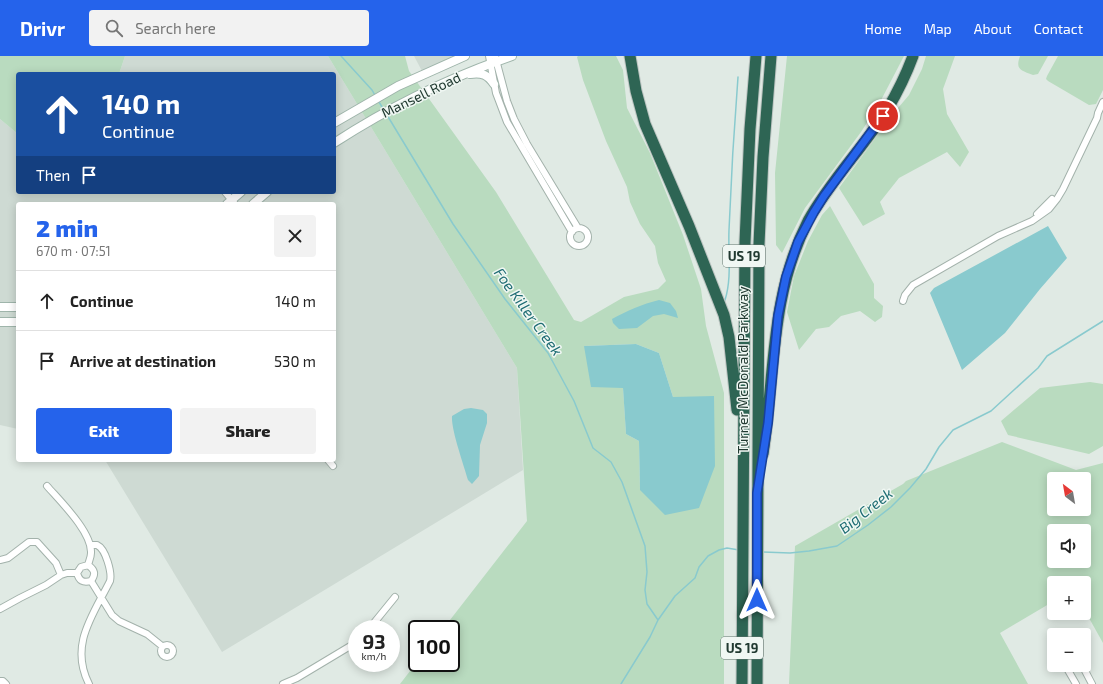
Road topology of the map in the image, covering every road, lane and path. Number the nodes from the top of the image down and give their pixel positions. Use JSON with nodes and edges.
{"nodes":[{"id":1,"x":462,"y":56,"type":"edge"},
{"id":2,"x":465,"y":56,"type":"edge"},
{"id":3,"x":512,"y":56,"type":"edge"},
{"id":4,"x":756,"y":56,"type":"edge"},
{"id":5,"x":771,"y":56,"type":"edge"},
{"id":6,"x":913,"y":56,"type":"edge"},
{"id":7,"x":493,"y":59,"type":"edge"},
{"id":8,"x":629,"y":59,"type":"edge"},
{"id":9,"x":452,"y":61,"type":"junction"},
{"id":10,"x":458,"y":76,"type":"junction"},
{"id":11,"x":494,"y":84,"type":"junction"},
{"id":12,"x":1103,"y":102,"type":"edge"},
{"id":13,"x":336,"y":122,"type":"edge"},
{"id":14,"x":336,"y":142,"type":"edge"},
{"id":15,"x":240,"y":194,"type":"edge"},
{"id":16,"x":264,"y":194,"type":"edge"},
{"id":17,"x":232,"y":202,"type":"edge"},
{"id":18,"x":254,"y":202,"type":"edge"},
{"id":19,"x":578,"y":228,"type":"junction"},
{"id":20,"x":572,"y":232,"type":"junction"},
{"id":21,"x":903,"y":301,"type":"dead end"},
{"id":22,"x":0,"y":307,"type":"edge"},
{"id":23,"x":16,"y":307,"type":"edge"},
{"id":24,"x":0,"y":322,"type":"edge"},
{"id":25,"x":16,"y":322,"type":"edge"},
{"id":26,"x":743,"y":456,"type":"junction"},
{"id":27,"x":330,"y":462,"type":"edge"},
{"id":28,"x":334,"y":466,"type":"dead end"},
{"id":29,"x":47,"y":486,"type":"dead end"},
{"id":30,"x":757,"y":493,"type":"junction"},
{"id":31,"x":90,"y":545,"type":"junction"},
{"id":32,"x":0,"y":560,"type":"edge"},
{"id":33,"x":88,"y":565,"type":"junction"},
{"id":34,"x":77,"y":573,"type":"junction"},
{"id":35,"x":62,"y":575,"type":"junction"},
{"id":36,"x":91,"y":581,"type":"junction"},
{"id":37,"x":395,"y":597,"type":"dead end"},
{"id":38,"x":102,"y":598,"type":"junction"},
{"id":39,"x":0,"y":609,"type":"edge"},
{"id":40,"x":377,"y":620,"type":"edge"},
{"id":41,"x":162,"y":646,"type":"dead end"},
{"id":42,"x":348,"y":648,"type":"edge"},
{"id":43,"x":1069,"y":672,"type":"edge"},
{"id":44,"x":1086,"y":672,"type":"edge"},
{"id":45,"x":0,"y":681,"type":"edge"},
{"id":46,"x":299,"y":681,"type":"edge"},
{"id":47,"x":6,"y":684,"type":"edge"},
{"id":48,"x":89,"y":684,"type":"edge"},
{"id":49,"x":283,"y":684,"type":"edge"},
{"id":50,"x":742,"y":684,"type":"edge"},
{"id":51,"x":757,"y":684,"type":"edge"},
{"id":52,"x":1076,"y":684,"type":"edge"},
{"id":53,"x":1092,"y":684,"type":"edge"}],
"edges":[{"from":1,"to":9,"type":"main road"},
{"from":2,"to":9,"type":"main road","name":"Mansell Road"},
{"from":3,"to":7,"type":"main road","name":"Mansell Road"},
{"from":4,"to":26,"type":"highway","name":"Turner McDonald Parkway","number":"US 19"},
{"from":5,"to":30,"type":"highway","name":"Turner McDonald Parkway","number":"US 19"},
{"from":6,"to":30,"type":"highway"},
{"from":7,"to":10,"type":"main road","name":"Mansell Road"},
{"from":7,"to":11,"type":"street"},
{"from":7,"to":19,"type":"street"},
{"from":8,"to":26,"type":"highway"},
{"from":9,"to":13,"type":"main road","name":"Mansell Road"},
{"from":10,"to":11,"type":"main road"},
{"from":10,"to":14,"type":"main road","name":"Mansell Road"},
{"from":11,"to":20,"type":"street"},
{"from":12,"to":21,"type":"street"},
{"from":15,"to":17,"type":"main road"},
{"from":16,"to":18,"type":"main road"},
{"from":19,"to":20,"type":"street"},
{"from":19,"to":20,"type":"street"},
{"from":22,"to":23,"type":"main road"},
{"from":24,"to":25,"type":"main road"},
{"from":26,"to":50,"type":"highway","name":"Turner McDonald Parkway","number":"US 19"},
{"from":27,"to":28,"type":"street"},
{"from":29,"to":31,"type":"street"},
{"from":30,"to":51,"type":"highway","name":"Turner McDonald Parkway","number":"US 19"},
{"from":31,"to":33,"type":"street"},
{"from":31,"to":38,"type":"street"},
{"from":32,"to":35,"type":"street"},
{"from":33,"to":34,"type":"street"},
{"from":33,"to":36,"type":"street"},
{"from":34,"to":35,"type":"street"},
{"from":34,"to":36,"type":"street"},
{"from":35,"to":39,"type":"street"},
{"from":36,"to":38,"type":"street"},
{"from":37,"to":40,"type":"street"},
{"from":38,"to":41,"type":"street"},
{"from":38,"to":48,"type":"street"},
{"from":42,"to":46,"type":"street"},
{"from":43,"to":52,"type":"street"},
{"from":44,"to":53,"type":"street"},
{"from":45,"to":47,"type":"street"},
{"from":46,"to":49,"type":"street"}]}
